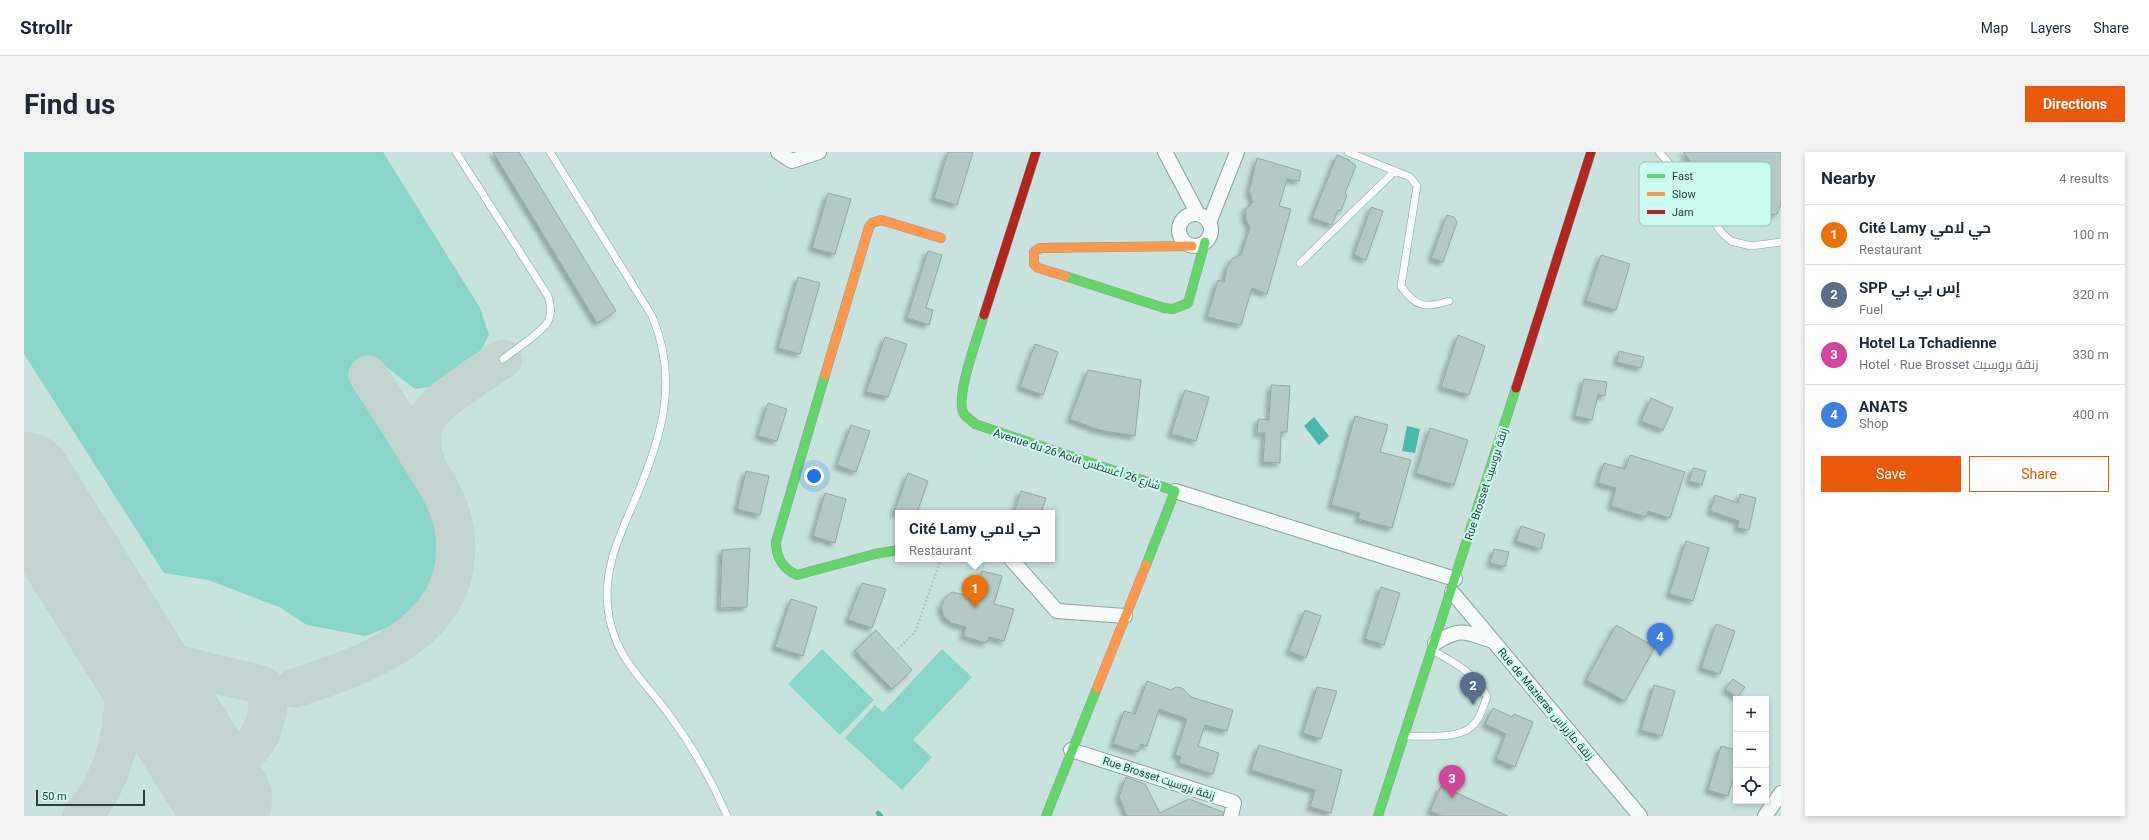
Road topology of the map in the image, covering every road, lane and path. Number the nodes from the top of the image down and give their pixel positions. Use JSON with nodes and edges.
{"nodes":[{"id":1,"x":456,"y":152,"type":"edge"},
{"id":2,"x":550,"y":152,"type":"edge"},
{"id":3,"x":778,"y":152,"type":"edge"},
{"id":4,"x":819,"y":152,"type":"edge"},
{"id":5,"x":1036,"y":152,"type":"edge"},
{"id":6,"x":1165,"y":152,"type":"edge"},
{"id":7,"x":1237,"y":152,"type":"edge"},
{"id":8,"x":1348,"y":152,"type":"edge"},
{"id":9,"x":1591,"y":152,"type":"edge"},
{"id":10,"x":1659,"y":152,"type":"edge"},
{"id":11,"x":1668,"y":162,"type":"edge"},
{"id":12,"x":1395,"y":170,"type":"junction"},
{"id":13,"x":1203,"y":219,"type":"junction"},
{"id":14,"x":1717,"y":226,"type":"edge"},
{"id":15,"x":941,"y":238,"type":"dead end"},
{"id":16,"x":1781,"y":242,"type":"edge"},
{"id":17,"x":1198,"y":244,"type":"junction"},
{"id":18,"x":1300,"y":263,"type":"dead end"},
{"id":19,"x":1449,"y":301,"type":"dead end"},
{"id":20,"x":503,"y":359,"type":"dead end"},
{"id":21,"x":1175,"y":491,"type":"junction"},
{"id":22,"x":895,"y":551,"type":"edge"},
{"id":23,"x":941,"y":562,"type":"edge"},
{"id":24,"x":1014,"y":562,"type":"edge"},
{"id":25,"x":1455,"y":579,"type":"junction"},
{"id":26,"x":1452,"y":592,"type":"junction"},
{"id":27,"x":1125,"y":616,"type":"junction"},
{"id":28,"x":1490,"y":640,"type":"junction"},
{"id":29,"x":1434,"y":646,"type":"junction"},
{"id":30,"x":898,"y":649,"type":"dead end"},
{"id":31,"x":1404,"y":736,"type":"junction"},
{"id":32,"x":1071,"y":750,"type":"junction"},
{"id":33,"x":1781,"y":793,"type":"edge"},
{"id":34,"x":727,"y":816,"type":"edge"},
{"id":35,"x":1046,"y":816,"type":"edge"},
{"id":36,"x":1231,"y":816,"type":"edge"},
{"id":37,"x":1378,"y":816,"type":"edge"},
{"id":38,"x":1640,"y":816,"type":"edge"},
{"id":39,"x":1765,"y":816,"type":"edge"}],
"edges":[{"from":1,"to":20,"type":"lane"},
{"from":2,"to":34,"type":"lane"},
{"from":3,"to":4,"type":"street"},
{"from":5,"to":21,"type":"street","name":"Avenue du 26 Août شارع 26 أغسطس"},
{"from":6,"to":13,"type":"street"},
{"from":7,"to":13,"type":"street"},
{"from":8,"to":12,"type":"lane"},
{"from":9,"to":25,"type":"street","name":"Rue Brosset زنقة بروسيت"},
{"from":10,"to":11,"type":"lane"},
{"from":12,"to":18,"type":"lane"},
{"from":12,"to":19,"type":"lane"},
{"from":13,"to":17,"type":"street"},
{"from":13,"to":17,"type":"street"},
{"from":14,"to":16,"type":"lane"},
{"from":15,"to":22,"type":"street"},
{"from":17,"to":17,"type":"street"},
{"from":21,"to":25,"type":"street","name":"Avenue du 26 Août شارع 26 أغسطس"},
{"from":21,"to":27,"type":"street"},
{"from":23,"to":30,"type":"path"},
{"from":24,"to":27,"type":"street"},
{"from":25,"to":26,"type":"street","name":"Rue Brosset زنقة بروسيت"},
{"from":26,"to":28,"type":"street","name":"Rue de Mazieras زنقة مازيراس"},
{"from":26,"to":29,"type":"street","name":"Rue Brosset زنقة بروسيت"},
{"from":27,"to":32,"type":"street"},
{"from":28,"to":29,"type":"street"},
{"from":28,"to":38,"type":"street","name":"Rue de Mazieras زنقة مازيراس"},
{"from":29,"to":31,"type":"street","name":"Rue Brosset زنقة بروسيت"},
{"from":29,"to":31,"type":"lane"},
{"from":31,"to":37,"type":"street","name":"Rue Brosset زنقة بروسيت"},
{"from":32,"to":35,"type":"street"},
{"from":32,"to":36,"type":"street","name":"Rue Brosset زنقة بروسيت"},
{"from":33,"to":39,"type":"street"}]}
